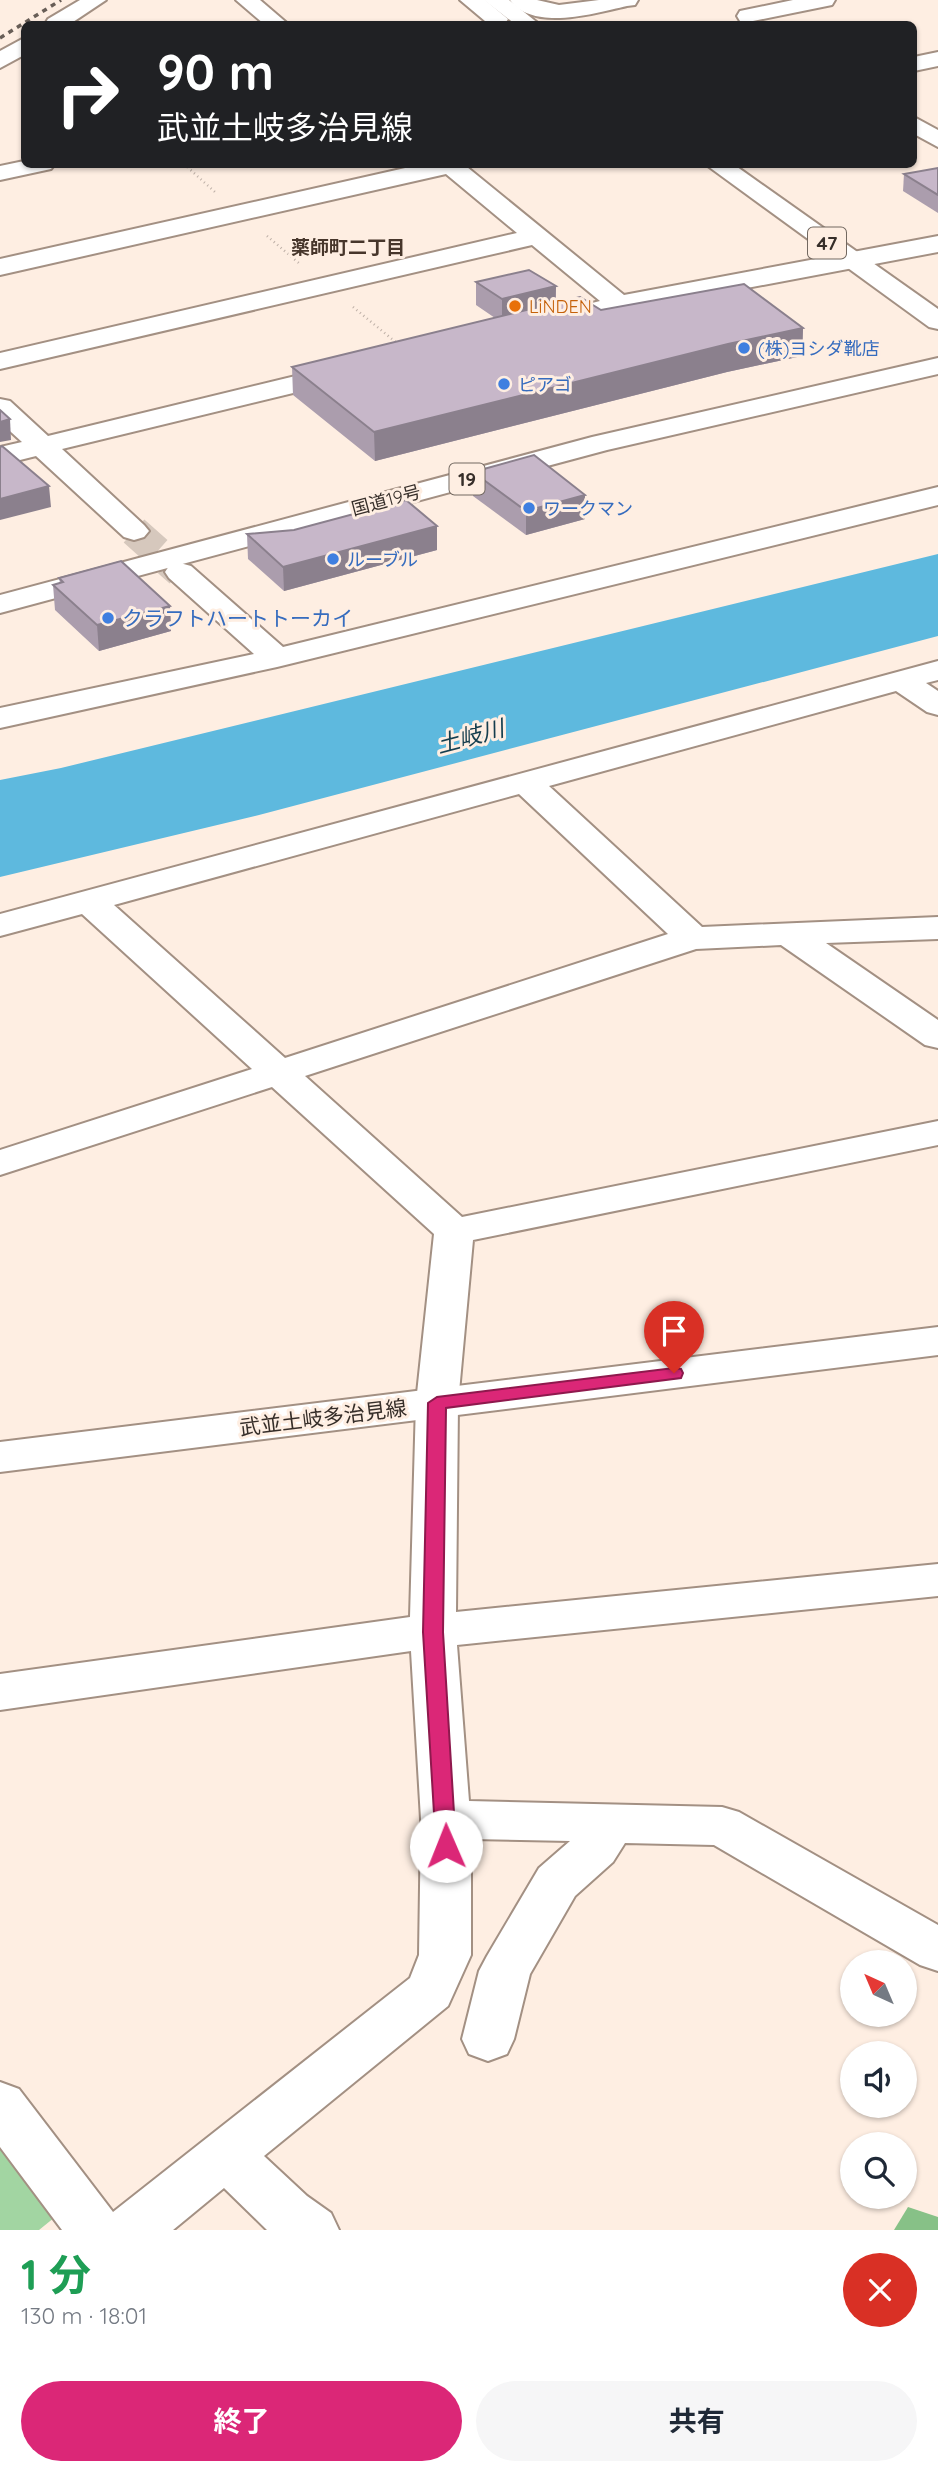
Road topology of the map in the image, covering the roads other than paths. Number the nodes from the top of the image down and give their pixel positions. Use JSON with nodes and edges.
{"nodes":[{"id":1,"x":95,"y":0,"type":"edge"},
{"id":2,"x":247,"y":0,"type":"edge"},
{"id":3,"x":471,"y":0,"type":"edge"},
{"id":4,"x":495,"y":0,"type":"edge"},
{"id":5,"x":521,"y":0,"type":"edge"},
{"id":6,"x":627,"y":0,"type":"edge"},
{"id":7,"x":824,"y":0,"type":"edge"},
{"id":8,"x":747,"y":15,"type":"edge"},
{"id":9,"x":61,"y":21,"type":"edge"},
{"id":10,"x":273,"y":21,"type":"edge"},
{"id":11,"x":496,"y":21,"type":"edge"},
{"id":12,"x":524,"y":21,"type":"edge"},
{"id":13,"x":21,"y":47,"type":"edge"},
{"id":14,"x":938,"y":59,"type":"edge"},
{"id":15,"x":0,"y":61,"type":"edge"},
{"id":16,"x":917,"y":63,"type":"edge"},
{"id":17,"x":917,"y":126,"type":"edge"},
{"id":18,"x":938,"y":141,"type":"edge"},
{"id":19,"x":24,"y":168,"type":"edge"},
{"id":20,"x":439,"y":168,"type":"edge"},
{"id":21,"x":456,"y":168,"type":"edge"},
{"id":22,"x":723,"y":168,"type":"edge"},
{"id":23,"x":0,"y":173,"type":"edge"},
{"id":24,"x":536,"y":236,"type":"junction"},
{"id":25,"x":938,"y":244,"type":"edge"},
{"id":26,"x":851,"y":260,"type":"junction"},
{"id":27,"x":0,"y":267,"type":"edge"},
{"id":28,"x":619,"y":304,"type":"junction"},
{"id":29,"x":938,"y":321,"type":"edge"},
{"id":30,"x":529,"y":327,"type":"edge"},
{"id":31,"x":938,"y":345,"type":"edge"},
{"id":32,"x":0,"y":361,"type":"edge"},
{"id":33,"x":938,"y":366,"type":"edge"},
{"id":34,"x":360,"y":369,"type":"edge"},
{"id":35,"x":0,"y":407,"type":"edge"},
{"id":36,"x":41,"y":446,"type":"junction"},
{"id":37,"x":0,"y":456,"type":"edge"},
{"id":38,"x":938,"y":496,"type":"edge"},
{"id":39,"x":134,"y":531,"type":"tunnel mouth"},
{"id":40,"x":180,"y":572,"type":"tunnel mouth"},
{"id":41,"x":0,"y":582,"type":"edge"},
{"id":42,"x":0,"y":604,"type":"edge"},
{"id":43,"x":277,"y":658,"type":"junction"},
{"id":44,"x":938,"y":670,"type":"edge"},
{"id":45,"x":900,"y":680,"type":"junction"},
{"id":46,"x":938,"y":705,"type":"edge"},
{"id":47,"x":0,"y":718,"type":"edge"},
{"id":48,"x":526,"y":783,"type":"junction"},
{"id":49,"x":90,"y":902,"type":"junction"},
{"id":50,"x":0,"y":925,"type":"edge"},
{"id":51,"x":938,"y":928,"type":"edge"},
{"id":52,"x":787,"y":933,"type":"junction"},
{"id":53,"x":692,"y":939,"type":"junction"},
{"id":54,"x":938,"y":1037,"type":"edge"},
{"id":55,"x":278,"y":1073,"type":"junction"},
{"id":56,"x":938,"y":1133,"type":"edge"},
{"id":57,"x":0,"y":1163,"type":"edge"},
{"id":58,"x":454,"y":1231,"type":"junction"},
{"id":59,"x":938,"y":1341,"type":"edge"},
{"id":60,"x":437,"y":1403,"type":"junction"},
{"id":61,"x":0,"y":1457,"type":"edge"},
{"id":62,"x":938,"y":1580,"type":"edge"},
{"id":63,"x":433,"y":1632,"type":"junction"},
{"id":64,"x":0,"y":1692,"type":"edge"},
{"id":65,"x":446,"y":1819,"type":"junction"},
{"id":66,"x":611,"y":1823,"type":"junction"},
{"id":67,"x":938,"y":1950,"type":"edge"},
{"id":68,"x":488,"y":2039,"type":"dead end"},
{"id":69,"x":0,"y":2105,"type":"edge"},
{"id":70,"x":226,"y":2155,"type":"junction"},
{"id":71,"x":94,"y":2230,"type":"edge"},
{"id":72,"x":132,"y":2230,"type":"edge"},
{"id":73,"x":311,"y":2230,"type":"edge"}],
"edges":[{"from":1,"to":9,"type":"main road"},
{"from":2,"to":10,"type":"main road"},
{"from":3,"to":11,"type":"main road"},
{"from":4,"to":12,"type":"main road"},
{"from":5,"to":6,"type":"main road"},
{"from":7,"to":8,"type":"main road"},
{"from":13,"to":15,"type":"main road"},
{"from":14,"to":16,"type":"main road"},
{"from":17,"to":18,"type":"main road"},
{"from":19,"to":23,"type":"main road"},
{"from":20,"to":27,"type":"main road"},
{"from":21,"to":24,"type":"main road"},
{"from":22,"to":26,"type":"main road","number":"47"},
{"from":24,"to":28,"type":"main road"},
{"from":24,"to":32,"type":"main road"},
{"from":25,"to":26,"type":"main road"},
{"from":26,"to":28,"type":"main road"},
{"from":26,"to":29,"type":"main road","number":"47"},
{"from":28,"to":30,"type":"main road"},
{"from":31,"to":41,"type":"main road","name":"国道19号","number":"19"},
{"from":33,"to":42,"type":"main road","name":"国道19号","number":"19"},
{"from":34,"to":36,"type":"main road"},
{"from":35,"to":36,"type":"main road"},
{"from":36,"to":37,"type":"main road"},
{"from":36,"to":39,"type":"main road"},
{"from":38,"to":43,"type":"main road"},
{"from":40,"to":43,"type":"main road"},
{"from":43,"to":47,"type":"main road"},
{"from":44,"to":45,"type":"main road"},
{"from":45,"to":46,"type":"main road"},
{"from":45,"to":48,"type":"main road"},
{"from":48,"to":49,"type":"main road"},
{"from":48,"to":53,"type":"main road"},
{"from":49,"to":50,"type":"main road"},
{"from":49,"to":55,"type":"main road"},
{"from":51,"to":52,"type":"main road"},
{"from":52,"to":53,"type":"main road"},
{"from":52,"to":54,"type":"main road"},
{"from":53,"to":55,"type":"main road"},
{"from":55,"to":57,"type":"main road"},
{"from":55,"to":58,"type":"main road"},
{"from":56,"to":58,"type":"main road"},
{"from":58,"to":60,"type":"main road"},
{"from":59,"to":60,"type":"main road","name":"武並土岐多治見線"},
{"from":60,"to":61,"type":"main road","name":"武並土岐多治見線"},
{"from":60,"to":63,"type":"main road"},
{"from":62,"to":63,"type":"main road"},
{"from":63,"to":64,"type":"main road"},
{"from":63,"to":65,"type":"main road"},
{"from":65,"to":66,"type":"main road"},
{"from":65,"to":70,"type":"main road"},
{"from":66,"to":67,"type":"main road"},
{"from":66,"to":68,"type":"main road"},
{"from":69,"to":71,"type":"main road"},
{"from":70,"to":72,"type":"main road"},
{"from":70,"to":73,"type":"main road"}]}
